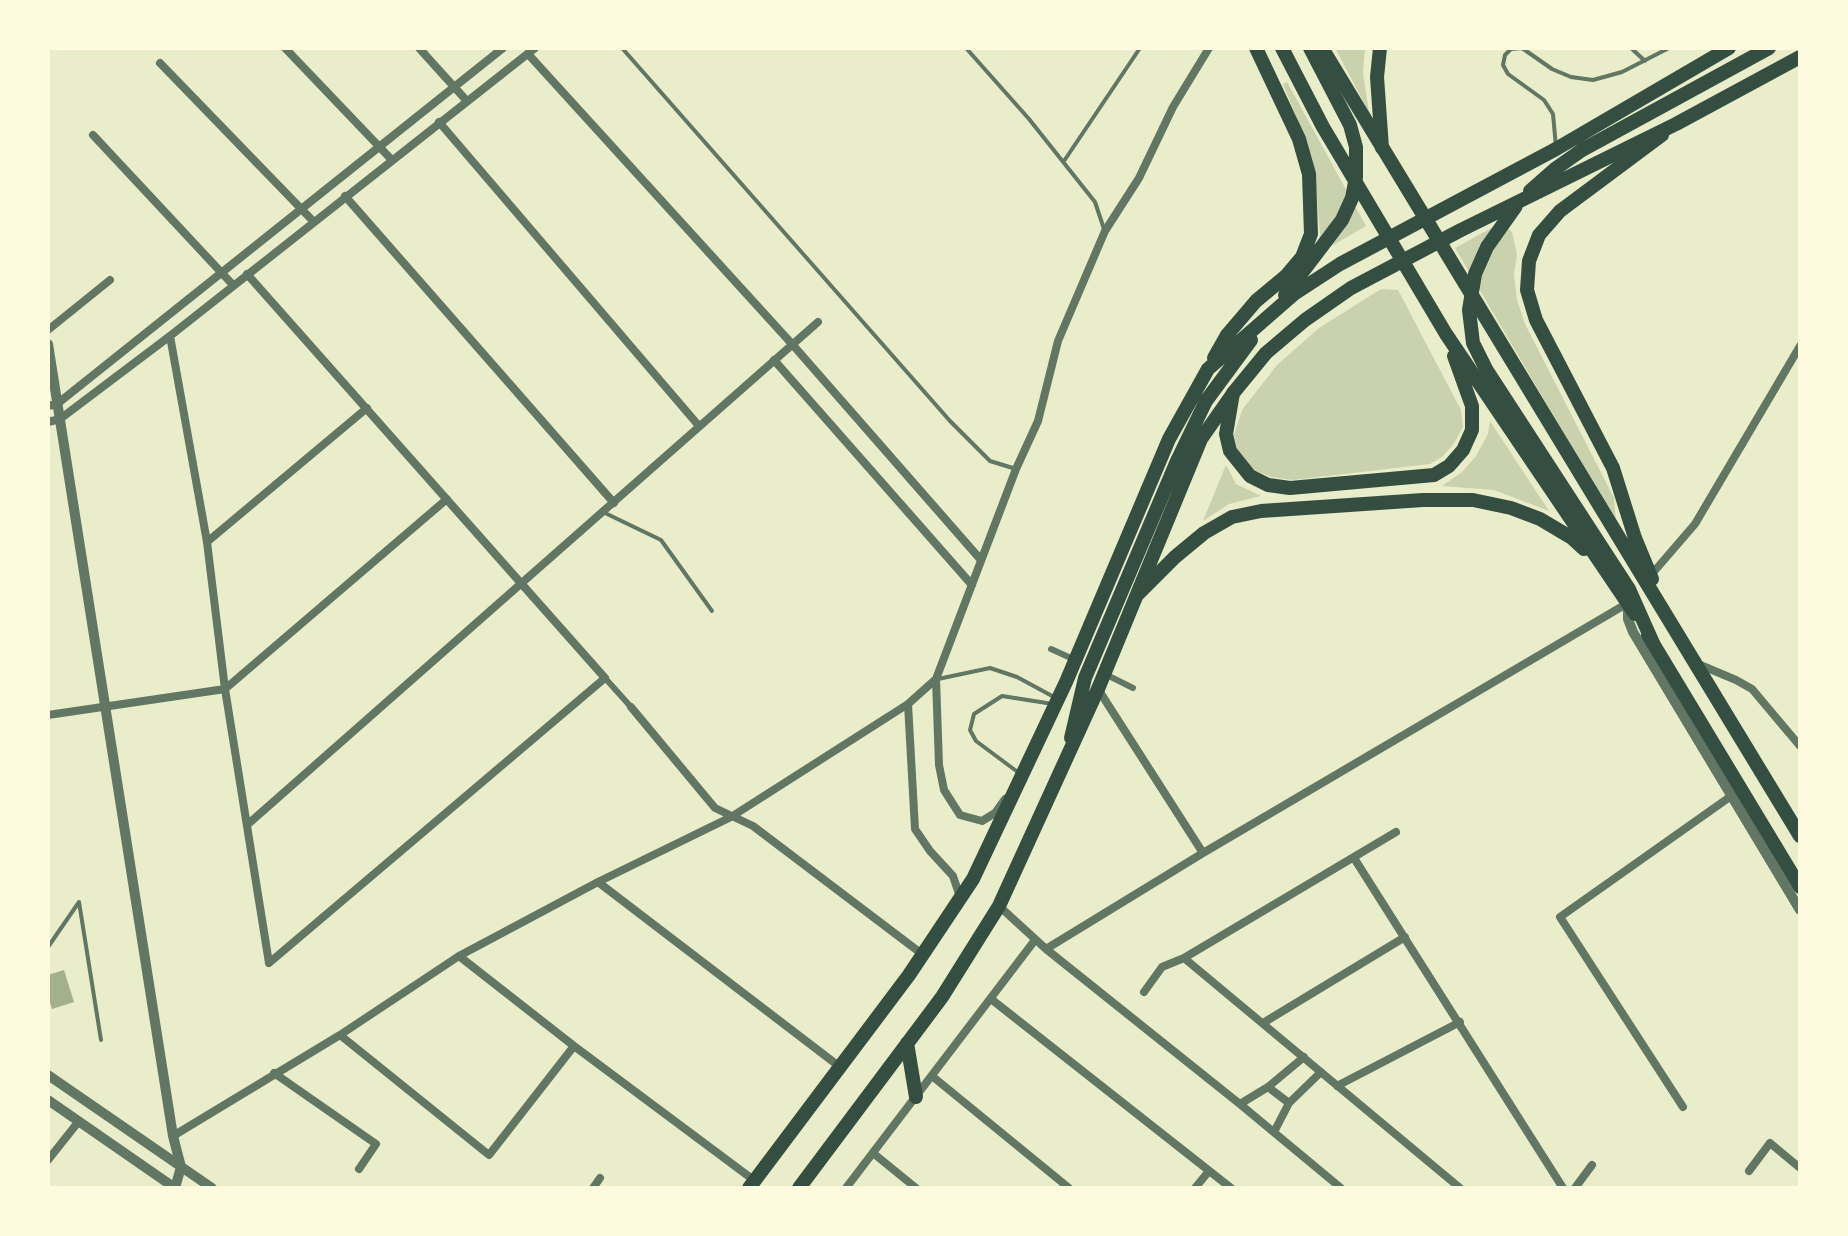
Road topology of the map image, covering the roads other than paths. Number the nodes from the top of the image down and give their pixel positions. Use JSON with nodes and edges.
{"nodes":[{"id":1,"x":285,"y":48,"type":"edge"},
{"id":2,"x":419,"y":48,"type":"edge"},
{"id":3,"x":503,"y":48,"type":"edge"},
{"id":4,"x":622,"y":48,"type":"edge"},
{"id":5,"x":966,"y":48,"type":"edge"},
{"id":6,"x":1140,"y":48,"type":"edge"},
{"id":7,"x":1209,"y":48,"type":"edge"},
{"id":8,"x":1256,"y":48,"type":"edge"},
{"id":9,"x":1282,"y":48,"type":"edge"},
{"id":10,"x":1310,"y":48,"type":"edge"},
{"id":11,"x":1322,"y":48,"type":"edge"},
{"id":12,"x":1380,"y":48,"type":"edge"},
{"id":13,"x":1631,"y":48,"type":"edge"},
{"id":14,"x":1669,"y":48,"type":"edge"},
{"id":15,"x":1729,"y":48,"type":"edge"},
{"id":16,"x":1769,"y":48,"type":"edge"},
{"id":17,"x":531,"y":51,"type":"edge"},
{"id":18,"x":1800,"y":57,"type":"edge"},
{"id":19,"x":1645,"y":61,"type":"junction"},
{"id":20,"x":160,"y":63,"type":"dead end"},
{"id":21,"x":454,"y":85,"type":"junction"},
{"id":22,"x":466,"y":100,"type":"junction"},
{"id":23,"x":439,"y":122,"type":"junction"},
{"id":24,"x":1676,"y":124,"type":"junction"},
{"id":25,"x":93,"y":135,"type":"dead end"},
{"id":26,"x":378,"y":145,"type":"junction"},
{"id":27,"x":1382,"y":148,"type":"junction"},
{"id":28,"x":1556,"y":149,"type":"junction"},
{"id":29,"x":391,"y":159,"type":"junction"},
{"id":30,"x":1064,"y":161,"type":"junction"},
{"id":31,"x":345,"y":196,"type":"junction"},
{"id":32,"x":300,"y":208,"type":"junction"},
{"id":33,"x":313,"y":221,"type":"junction"},
{"id":34,"x":1105,"y":231,"type":"junction"},
{"id":35,"x":221,"y":273,"type":"junction"},
{"id":36,"x":247,"y":274,"type":"junction"},
{"id":37,"x":110,"y":280,"type":"dead end"},
{"id":38,"x":233,"y":285,"type":"junction"},
{"id":39,"x":818,"y":322,"type":"dead end"},
{"id":40,"x":48,"y":330,"type":"edge"},
{"id":41,"x":1446,"y":334,"type":"junction"},
{"id":42,"x":170,"y":336,"type":"junction"},
{"id":43,"x":48,"y":344,"type":"edge"},
{"id":44,"x":792,"y":344,"type":"junction"},
{"id":45,"x":1800,"y":346,"type":"edge"},
{"id":46,"x":774,"y":360,"type":"junction"},
{"id":47,"x":1208,"y":369,"type":"junction"},
{"id":48,"x":1234,"y":392,"type":"junction"},
{"id":49,"x":53,"y":405,"type":"edge"},
{"id":50,"x":367,"y":408,"type":"junction"},
{"id":51,"x":60,"y":419,"type":"junction"},
{"id":52,"x":48,"y":422,"type":"edge"},
{"id":53,"x":699,"y":426,"type":"junction"},
{"id":54,"x":1016,"y":469,"type":"junction"},
{"id":55,"x":447,"y":499,"type":"junction"},
{"id":56,"x":614,"y":503,"type":"junction"},
{"id":57,"x":604,"y":512,"type":"junction"},
{"id":58,"x":207,"y":542,"type":"junction"},
{"id":59,"x":981,"y":560,"type":"junction"},
{"id":60,"x":1599,"y":562,"type":"junction"},
{"id":61,"x":1651,"y":575,"type":"junction"},
{"id":62,"x":522,"y":584,"type":"junction"},
{"id":63,"x":972,"y":585,"type":"junction"},
{"id":64,"x":1138,"y":594,"type":"junction"},
{"id":65,"x":1628,"y":603,"type":"junction"},
{"id":66,"x":712,"y":611,"type":"dead end"},
{"id":67,"x":1669,"y":620,"type":"junction"},
{"id":68,"x":1653,"y":643,"type":"junction"},
{"id":69,"x":1051,"y":649,"type":"dead end"},
{"id":70,"x":1694,"y":662,"type":"junction"},
{"id":71,"x":605,"y":678,"type":"junction"},
{"id":72,"x":936,"y":679,"type":"junction"},
{"id":73,"x":1133,"y":688,"type":"dead end"},
{"id":74,"x":225,"y":689,"type":"junction"},
{"id":75,"x":1098,"y":689,"type":"junction"},
{"id":76,"x":1056,"y":702,"type":"junction"},
{"id":77,"x":908,"y":704,"type":"junction"},
{"id":78,"x":104,"y":705,"type":"junction"},
{"id":79,"x":631,"y":707,"type":"joint"},
{"id":80,"x":48,"y":715,"type":"edge"},
{"id":81,"x":1798,"y":741,"type":"edge"},
{"id":82,"x":1070,"y":753,"type":"junction"},
{"id":83,"x":1022,"y":775,"type":"junction"},
{"id":84,"x":1736,"y":793,"type":"junction"},
{"id":85,"x":731,"y":817,"type":"junction"},
{"id":86,"x":247,"y":825,"type":"junction"},
{"id":87,"x":1396,"y":832,"type":"dead end"},
{"id":88,"x":1800,"y":836,"type":"edge"},
{"id":89,"x":1203,"y":853,"type":"junction"},
{"id":90,"x":1354,"y":858,"type":"junction"},
{"id":91,"x":598,"y":882,"type":"junction"},
{"id":92,"x":1800,"y":887,"type":"edge"},
{"id":93,"x":960,"y":897,"type":"junction"},
{"id":94,"x":999,"y":906,"type":"junction"},
{"id":95,"x":1800,"y":910,"type":"edge"},
{"id":96,"x":1405,"y":937,"type":"junction"},
{"id":97,"x":1035,"y":940,"type":"junction"},
{"id":98,"x":48,"y":947,"type":"edge"},
{"id":99,"x":1046,"y":949,"type":"junction"},
{"id":100,"x":922,"y":954,"type":"junction"},
{"id":101,"x":459,"y":956,"type":"junction"},
{"id":102,"x":1184,"y":958,"type":"junction"},
{"id":103,"x":1144,"y":992,"type":"dead end"},
{"id":104,"x":991,"y":999,"type":"junction"},
{"id":105,"x":1460,"y":1022,"type":"junction"},
{"id":106,"x":1263,"y":1023,"type":"junction"},
{"id":107,"x":340,"y":1035,"type":"junction"},
{"id":108,"x":101,"y":1040,"type":"dead end"},
{"id":109,"x":907,"y":1043,"type":"junction"},
{"id":110,"x":574,"y":1046,"type":"junction"},
{"id":111,"x":1304,"y":1057,"type":"junction"},
{"id":112,"x":840,"y":1067,"type":"junction"},
{"id":113,"x":1321,"y":1072,"type":"junction"},
{"id":114,"x":274,"y":1073,"type":"junction"},
{"id":115,"x":48,"y":1075,"type":"edge"},
{"id":116,"x":932,"y":1076,"type":"junction"},
{"id":117,"x":1337,"y":1086,"type":"junction"},
{"id":118,"x":1268,"y":1087,"type":"junction"},
{"id":119,"x":916,"y":1097,"type":"junction"},
{"id":120,"x":48,"y":1100,"type":"edge"},
{"id":121,"x":1289,"y":1103,"type":"junction"},
{"id":122,"x":1240,"y":1104,"type":"junction"},
{"id":123,"x":1683,"y":1107,"type":"dead end"},
{"id":124,"x":79,"y":1121,"type":"junction"},
{"id":125,"x":1274,"y":1132,"type":"junction"},
{"id":126,"x":173,"y":1136,"type":"junction"},
{"id":127,"x":873,"y":1153,"type":"junction"},
{"id":128,"x":48,"y":1160,"type":"edge"},
{"id":129,"x":1592,"y":1165,"type":"dead end"},
{"id":130,"x":181,"y":1167,"type":"junction"},
{"id":131,"x":1800,"y":1168,"type":"edge"},
{"id":132,"x":359,"y":1169,"type":"dead end"},
{"id":133,"x":1209,"y":1171,"type":"junction"},
{"id":134,"x":1749,"y":1171,"type":"dead end"},
{"id":135,"x":600,"y":1178,"type":"dead end"},
{"id":136,"x":752,"y":1184,"type":"edge"},
{"id":137,"x":175,"y":1188,"type":"edge"},
{"id":138,"x":212,"y":1188,"type":"edge"},
{"id":139,"x":593,"y":1188,"type":"edge"},
{"id":140,"x":799,"y":1188,"type":"edge"},
{"id":141,"x":846,"y":1188,"type":"edge"},
{"id":142,"x":916,"y":1188,"type":"edge"},
{"id":143,"x":1069,"y":1188,"type":"edge"},
{"id":144,"x":1195,"y":1188,"type":"edge"},
{"id":145,"x":1231,"y":1188,"type":"edge"},
{"id":146,"x":1341,"y":1188,"type":"edge"},
{"id":147,"x":1460,"y":1188,"type":"edge"},
{"id":148,"x":1563,"y":1188,"type":"edge"},
{"id":149,"x":1575,"y":1188,"type":"edge"}],
"edges":[{"from":1,"to":26,"type":"street"},
{"from":2,"to":21,"type":"street"},
{"from":3,"to":21,"type":"street"},
{"from":4,"to":54,"type":"lane"},
{"from":5,"to":30,"type":"lane"},
{"from":6,"to":30,"type":"lane"},
{"from":7,"to":34,"type":"street"},
{"from":8,"to":47,"type":"main road"},
{"from":9,"to":41,"type":"main road"},
{"from":10,"to":82,"type":"main road"},
{"from":11,"to":27,"type":"main road"},
{"from":12,"to":27,"type":"main road"},
{"from":13,"to":19,"type":"lane"},
{"from":14,"to":19,"type":"lane"},
{"from":15,"to":28,"type":"main road"},
{"from":16,"to":68,"type":"main road"},
{"from":17,"to":22,"type":"street"},
{"from":17,"to":44,"type":"street"},
{"from":18,"to":24,"type":"main road"},
{"from":19,"to":28,"type":"lane"},
{"from":20,"to":32,"type":"street"},
{"from":21,"to":22,"type":"street"},
{"from":21,"to":26,"type":"street"},
{"from":22,"to":23,"type":"street"},
{"from":23,"to":29,"type":"street"},
{"from":23,"to":53,"type":"street"},
{"from":24,"to":48,"type":"main road"},
{"from":24,"to":61,"type":"main road"},
{"from":25,"to":35,"type":"street"},
{"from":26,"to":29,"type":"street"},
{"from":26,"to":32,"type":"street"},
{"from":27,"to":67,"type":"main road"},
{"from":28,"to":47,"type":"main road"},
{"from":29,"to":31,"type":"street"},
{"from":30,"to":34,"type":"lane"},
{"from":31,"to":33,"type":"street"},
{"from":31,"to":56,"type":"street"},
{"from":32,"to":33,"type":"street"},
{"from":32,"to":35,"type":"street"},
{"from":33,"to":36,"type":"street"},
{"from":34,"to":54,"type":"street"},
{"from":35,"to":38,"type":"street"},
{"from":35,"to":49,"type":"street"},
{"from":36,"to":38,"type":"street"},
{"from":36,"to":50,"type":"street"},
{"from":37,"to":40,"type":"street"},
{"from":38,"to":42,"type":"street"},
{"from":39,"to":44,"type":"street"},
{"from":41,"to":48,"type":"main road"},
{"from":41,"to":60,"type":"main road"},
{"from":42,"to":51,"type":"street"},
{"from":42,"to":58,"type":"street"},
{"from":43,"to":49,"type":"street"},
{"from":44,"to":46,"type":"street"},
{"from":44,"to":59,"type":"street"},
{"from":45,"to":61,"type":"street"},
{"from":46,"to":53,"type":"street"},
{"from":46,"to":63,"type":"street"},
{"from":47,"to":76,"type":"main road"},
{"from":48,"to":64,"type":"main road"},
{"from":49,"to":51,"type":"street"},
{"from":50,"to":55,"type":"street"},
{"from":50,"to":58,"type":"street"},
{"from":51,"to":52,"type":"street"},
{"from":51,"to":78,"type":"street"},
{"from":53,"to":56,"type":"street"},
{"from":54,"to":59,"type":"street"},
{"from":55,"to":62,"type":"street"},
{"from":55,"to":74,"type":"street"},
{"from":56,"to":57,"type":"street"},
{"from":57,"to":62,"type":"street"},
{"from":57,"to":66,"type":"lane"},
{"from":58,"to":74,"type":"street"},
{"from":59,"to":63,"type":"street"},
{"from":60,"to":64,"type":"main road"},
{"from":60,"to":65,"type":"main road"},
{"from":61,"to":67,"type":"main road"},
{"from":62,"to":71,"type":"street"},
{"from":62,"to":86,"type":"street"},
{"from":63,"to":72,"type":"street"},
{"from":64,"to":75,"type":"main road"},
{"from":65,"to":68,"type":"main road"},
{"from":65,"to":84,"type":"street"},
{"from":65,"to":89,"type":"street"},
{"from":67,"to":70,"type":"main road"},
{"from":68,"to":84,"type":"main road"},
{"from":69,"to":73,"type":"street"},
{"from":70,"to":81,"type":"street"},
{"from":70,"to":88,"type":"main road"},
{"from":71,"to":79,"type":"street"},
{"from":71,"to":86,"type":"street"},
{"from":72,"to":76,"type":"lane"},
{"from":72,"to":77,"type":"street"},
{"from":72,"to":83,"type":"street"},
{"from":74,"to":78,"type":"street"},
{"from":74,"to":86,"type":"street"},
{"from":75,"to":82,"type":"main road"},
{"from":75,"to":89,"type":"street"},
{"from":76,"to":83,"type":"main road"},
{"from":76,"to":83,"type":"lane"},
{"from":77,"to":85,"type":"street"},
{"from":77,"to":93,"type":"street"},
{"from":78,"to":80,"type":"street"},
{"from":78,"to":126,"type":"street"},
{"from":79,"to":85,"type":"street"},
{"from":82,"to":94,"type":"main road"},
{"from":83,"to":93,"type":"main road"},
{"from":84,"to":92,"type":"main road"},
{"from":84,"to":95,"type":"street"},
{"from":84,"to":123,"type":"street"},
{"from":85,"to":91,"type":"street"},
{"from":85,"to":100,"type":"street"},
{"from":87,"to":90,"type":"street"},
{"from":89,"to":99,"type":"street"},
{"from":90,"to":96,"type":"street"},
{"from":90,"to":102,"type":"street"},
{"from":91,"to":101,"type":"street"},
{"from":91,"to":112,"type":"street"},
{"from":93,"to":100,"type":"main road"},
{"from":94,"to":97,"type":"street"},
{"from":94,"to":109,"type":"main road"},
{"from":96,"to":105,"type":"street"},
{"from":96,"to":106,"type":"street"},
{"from":97,"to":99,"type":"street"},
{"from":97,"to":104,"type":"street"},
{"from":98,"to":108,"type":"lane"},
{"from":99,"to":122,"type":"street"},
{"from":100,"to":112,"type":"main road"},
{"from":101,"to":107,"type":"street"},
{"from":101,"to":110,"type":"street"},
{"from":102,"to":103,"type":"street"},
{"from":102,"to":106,"type":"street"},
{"from":104,"to":116,"type":"street"},
{"from":104,"to":133,"type":"street"},
{"from":105,"to":117,"type":"street"},
{"from":105,"to":148,"type":"street"},
{"from":106,"to":111,"type":"street"},
{"from":107,"to":110,"type":"street"},
{"from":107,"to":114,"type":"street"},
{"from":109,"to":119,"type":"main road"},
{"from":109,"to":140,"type":"main road"},
{"from":110,"to":136,"type":"street"},
{"from":111,"to":113,"type":"street"},
{"from":111,"to":118,"type":"street"},
{"from":112,"to":136,"type":"main road"},
{"from":113,"to":117,"type":"street"},
{"from":113,"to":121,"type":"street"},
{"from":114,"to":126,"type":"street"},
{"from":114,"to":132,"type":"street"},
{"from":115,"to":130,"type":"street"},
{"from":116,"to":119,"type":"street"},
{"from":116,"to":143,"type":"street"},
{"from":117,"to":147,"type":"street"},
{"from":118,"to":121,"type":"street"},
{"from":118,"to":122,"type":"street"},
{"from":119,"to":127,"type":"street"},
{"from":120,"to":124,"type":"street"},
{"from":121,"to":125,"type":"street"},
{"from":122,"to":125,"type":"street"},
{"from":124,"to":128,"type":"street"},
{"from":124,"to":137,"type":"street"},
{"from":125,"to":146,"type":"street"},
{"from":126,"to":130,"type":"street"},
{"from":127,"to":141,"type":"street"},
{"from":127,"to":142,"type":"street"},
{"from":129,"to":149,"type":"street"},
{"from":130,"to":137,"type":"street"},
{"from":130,"to":138,"type":"street"},
{"from":131,"to":134,"type":"street"},
{"from":133,"to":144,"type":"street"},
{"from":133,"to":145,"type":"street"},
{"from":135,"to":139,"type":"street"}]}
